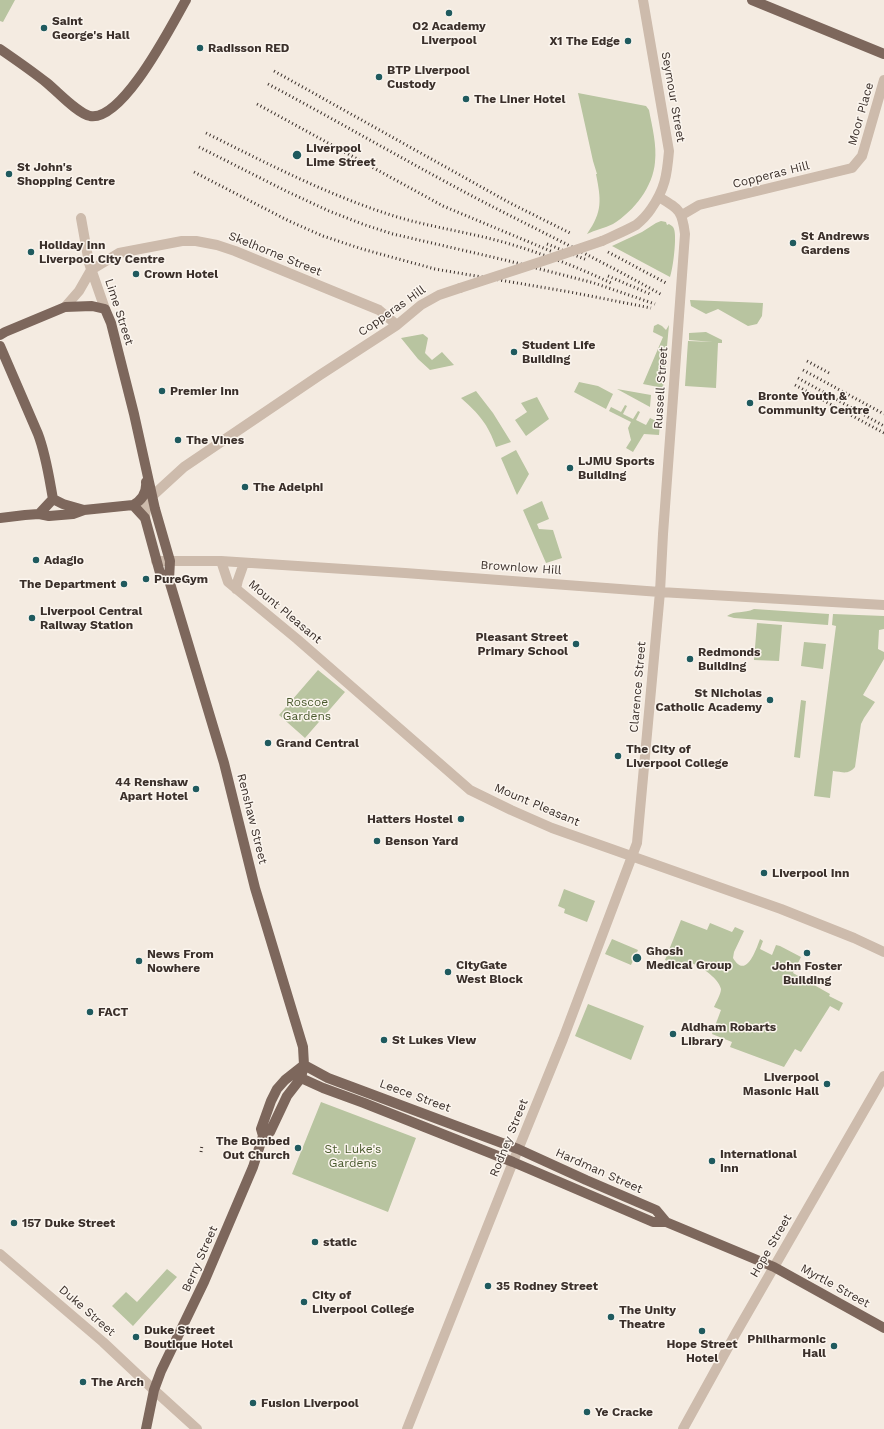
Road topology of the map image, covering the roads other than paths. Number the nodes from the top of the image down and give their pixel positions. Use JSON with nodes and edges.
{"nodes":[{"id":1,"x":186,"y":0,"type":"edge"},
{"id":2,"x":643,"y":0,"type":"edge"},
{"id":3,"x":752,"y":0,"type":"edge"},
{"id":4,"x":0,"y":49,"type":"edge"},
{"id":5,"x":884,"y":54,"type":"edge"},
{"id":6,"x":884,"y":80,"type":"edge"},
{"id":7,"x":862,"y":156,"type":"joint"},
{"id":8,"x":659,"y":197,"type":"junction"},
{"id":9,"x":682,"y":215,"type":"junction"},
{"id":10,"x":81,"y":218,"type":"dead end"},
{"id":11,"x":91,"y":270,"type":"junction"},
{"id":12,"x":65,"y":307,"type":"junction"},
{"id":13,"x":105,"y":309,"type":"junction"},
{"id":14,"x":397,"y":325,"type":"junction"},
{"id":15,"x":0,"y":335,"type":"edge"},
{"id":16,"x":0,"y":346,"type":"edge"},
{"id":17,"x":134,"y":414,"type":"junction"},
{"id":18,"x":156,"y":493,"type":"junction"},
{"id":19,"x":53,"y":499,"type":"junction"},
{"id":20,"x":133,"y":505,"type":"junction"},
{"id":21,"x":84,"y":510,"type":"junction"},
{"id":22,"x":39,"y":514,"type":"junction"},
{"id":23,"x":0,"y":518,"type":"edge"},
{"id":24,"x":145,"y":518,"type":"junction"},
{"id":25,"x":156,"y":561,"type":"junction"},
{"id":26,"x":170,"y":561,"type":"junction"},
{"id":27,"x":221,"y":561,"type":"junction"},
{"id":28,"x":244,"y":563,"type":"junction"},
{"id":29,"x":169,"y":580,"type":"junction"},
{"id":30,"x":236,"y":589,"type":"junction"},
{"id":31,"x":660,"y":592,"type":"junction"},
{"id":32,"x":884,"y":605,"type":"edge"},
{"id":33,"x":633,"y":856,"type":"junction"},
{"id":34,"x":884,"y":952,"type":"edge"},
{"id":35,"x":304,"y":1065,"type":"junction"},
{"id":36,"x":884,"y":1076,"type":"edge"},
{"id":37,"x":300,"y":1078,"type":"junction"},
{"id":38,"x":263,"y":1136,"type":"junction"},
{"id":39,"x":518,"y":1149,"type":"junction"},
{"id":40,"x":513,"y":1162,"type":"junction"},
{"id":41,"x":666,"y":1222,"type":"junction"},
{"id":42,"x":0,"y":1254,"type":"edge"},
{"id":43,"x":774,"y":1267,"type":"junction"},
{"id":44,"x":884,"y":1328,"type":"edge"},
{"id":45,"x":154,"y":1390,"type":"junction"},
{"id":46,"x":146,"y":1429,"type":"edge"},
{"id":47,"x":197,"y":1429,"type":"edge"},
{"id":48,"x":407,"y":1429,"type":"edge"},
{"id":49,"x":683,"y":1429,"type":"edge"}],
"edges":[{"from":1,"to":4,"type":"main road"},
{"from":2,"to":8,"type":"street","name":"Seymour Street"},
{"from":3,"to":5,"type":"main road"},
{"from":6,"to":7,"type":"street","name":"Moor Place"},
{"from":7,"to":9,"type":"street","name":"Copperas Hill"},
{"from":8,"to":9,"type":"street"},
{"from":8,"to":14,"type":"street","name":"Copperas Hill","bridge":true},
{"from":9,"to":31,"type":"street","name":"Russell Street"},
{"from":10,"to":11,"type":"street","name":"Lime Street"},
{"from":11,"to":12,"type":"street"},
{"from":11,"to":13,"type":"street","name":"Lime Street"},
{"from":11,"to":14,"type":"street","name":"Skelhorne Street"},
{"from":12,"to":13,"type":"main road"},
{"from":12,"to":15,"type":"main road"},
{"from":13,"to":17,"type":"main road","name":"Lime Street"},
{"from":14,"to":18,"type":"street","name":"Copperas Hill"},
{"from":16,"to":19,"type":"main road"},
{"from":17,"to":18,"type":"main road"},
{"from":17,"to":20,"type":"main road"},
{"from":18,"to":24,"type":"street","name":"Copperas Hill"},
{"from":18,"to":26,"type":"main road"},
{"from":19,"to":21,"type":"main road"},
{"from":19,"to":22,"type":"main road"},
{"from":20,"to":21,"type":"main road"},
{"from":20,"to":24,"type":"main road"},
{"from":21,"to":22,"type":"main road"},
{"from":22,"to":23,"type":"main road"},
{"from":24,"to":25,"type":"main road"},
{"from":25,"to":26,"type":"street","name":"Brownlow Hill"},
{"from":25,"to":29,"type":"main road"},
{"from":26,"to":27,"type":"street","name":"Brownlow Hill"},
{"from":26,"to":29,"type":"main road"},
{"from":27,"to":28,"type":"street","name":"Brownlow Hill"},
{"from":27,"to":30,"type":"street","name":"Mount Pleasant"},
{"from":28,"to":30,"type":"street","name":"Mount Pleasant"},
{"from":28,"to":31,"type":"street","name":"Brownlow Hill"},
{"from":29,"to":35,"type":"main road","name":"Renshaw Street"},
{"from":30,"to":33,"type":"street","name":"Mount Pleasant"},
{"from":31,"to":32,"type":"street","name":"Brownlow Hill"},
{"from":31,"to":33,"type":"street","name":"Clarence Street"},
{"from":33,"to":34,"type":"street","name":"Mount Pleasant"},
{"from":33,"to":39,"type":"street","name":"Rodney Street"},
{"from":35,"to":37,"type":"main road","name":"Berry Street"},
{"from":35,"to":38,"type":"main road","name":"Berry Street"},
{"from":35,"to":39,"type":"main road","name":"Leece Street"},
{"from":36,"to":43,"type":"street","name":"Hope Street"},
{"from":37,"to":38,"type":"main road","name":"Berry Street"},
{"from":37,"to":40,"type":"main road","name":"Leece Street"},
{"from":38,"to":45,"type":"main road","name":"Berry Street"},
{"from":39,"to":40,"type":"street","name":"Rodney Street"},
{"from":39,"to":41,"type":"main road","name":"Hardman Street"},
{"from":40,"to":41,"type":"main road","name":"Hardman Street"},
{"from":40,"to":48,"type":"street","name":"Rodney Street"},
{"from":41,"to":43,"type":"main road","name":"Hardman Street"},
{"from":42,"to":45,"type":"street","name":"Duke Street"},
{"from":43,"to":44,"type":"main road","name":"Myrtle Street"},
{"from":43,"to":49,"type":"street","name":"Hope Street"},
{"from":45,"to":46,"type":"main road","name":"Berry Street"},
{"from":45,"to":47,"type":"street","name":"Duke Street"}]}
